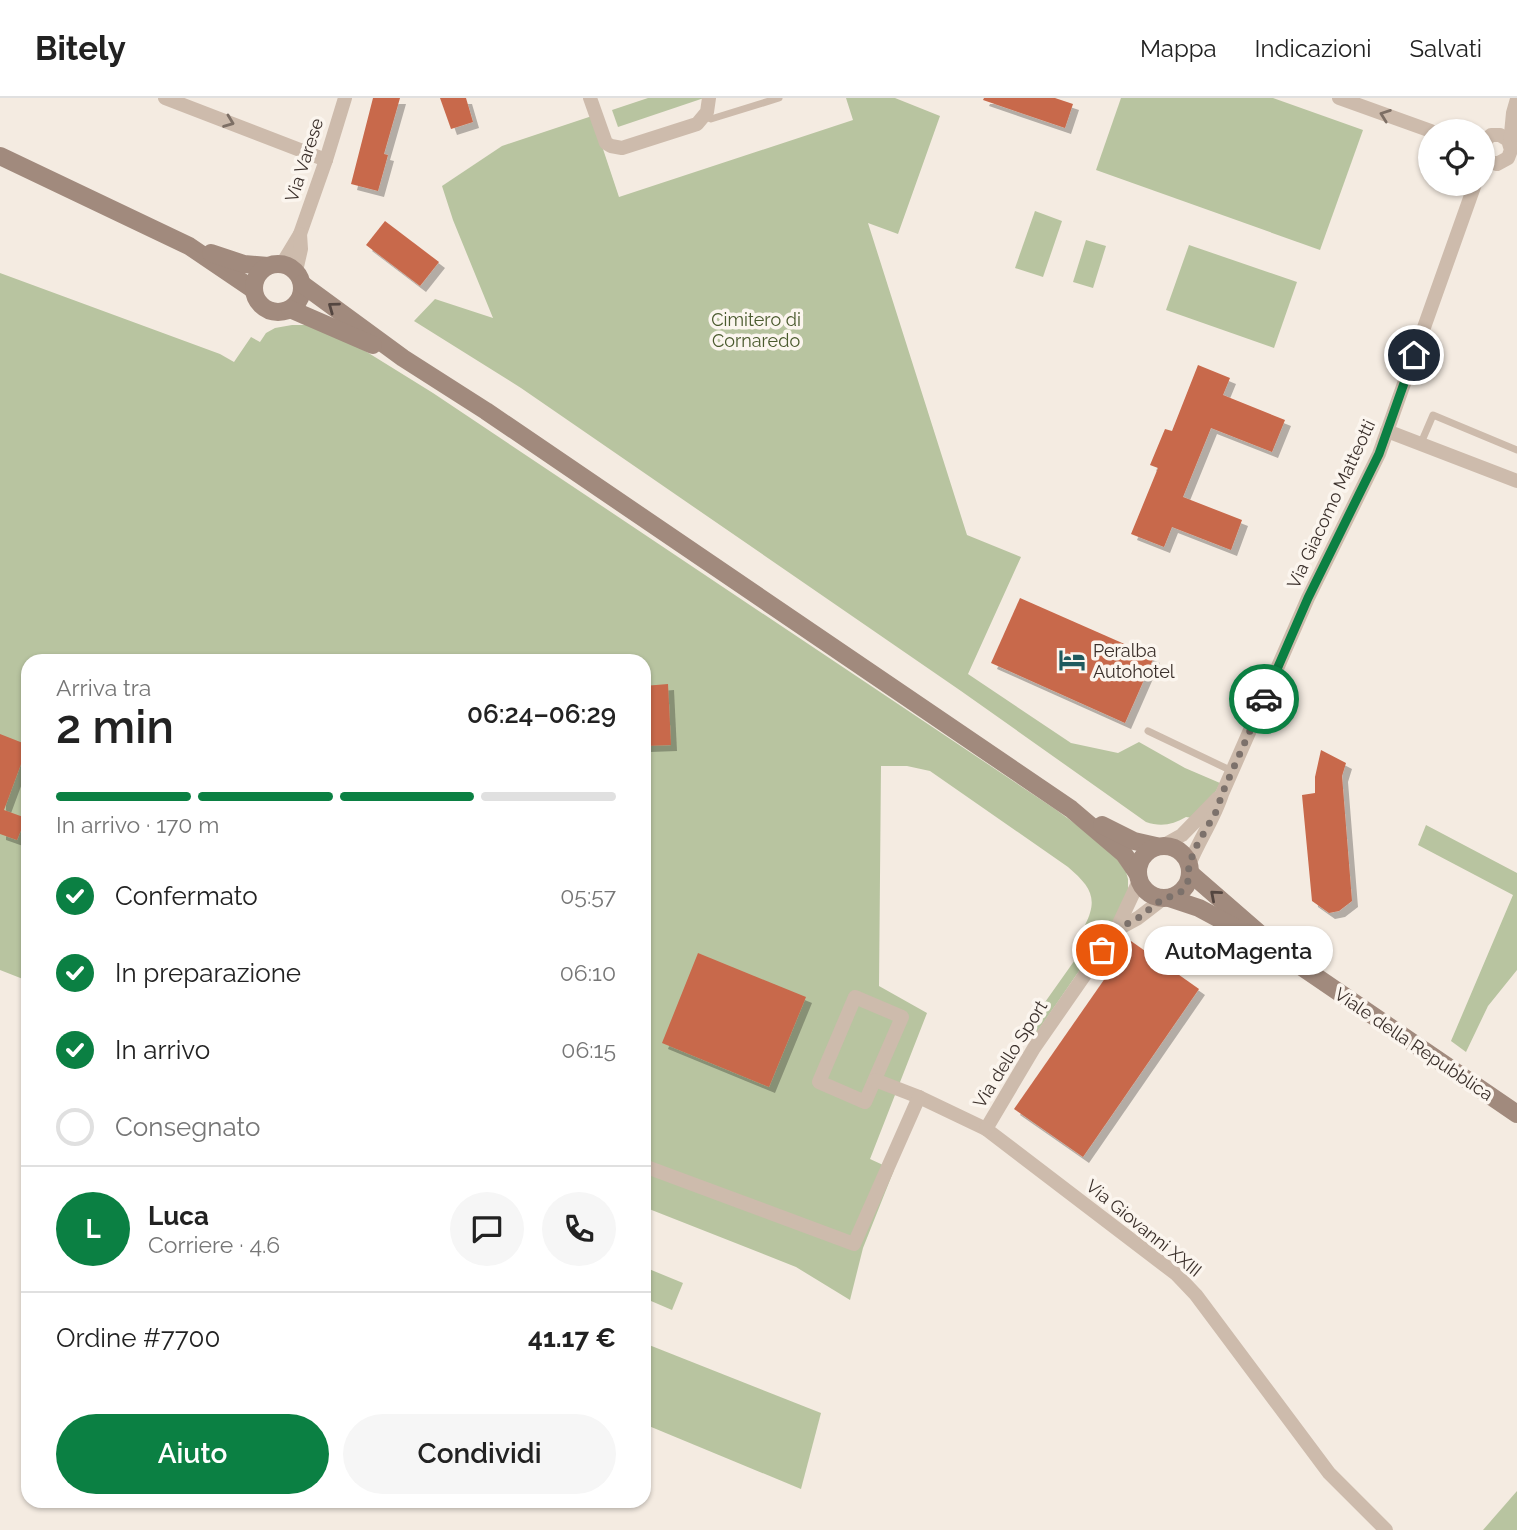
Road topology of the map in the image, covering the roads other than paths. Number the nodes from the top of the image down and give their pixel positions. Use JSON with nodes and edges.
{"nodes":[{"id":1,"x":166,"y":98,"type":"edge"},
{"id":2,"x":345,"y":98,"type":"edge"},
{"id":3,"x":590,"y":98,"type":"edge"},
{"id":4,"x":709,"y":98,"type":"edge"},
{"id":5,"x":779,"y":98,"type":"edge"},
{"id":6,"x":1339,"y":98,"type":"edge"},
{"id":7,"x":1515,"y":106,"type":"edge"},
{"id":8,"x":705,"y":117,"type":"junction"},
{"id":9,"x":1418,"y":126,"type":"edge"},
{"id":10,"x":1496,"y":134,"type":"joint"},
{"id":11,"x":1513,"y":149,"type":"edge"},
{"id":12,"x":0,"y":156,"type":"edge"},
{"id":13,"x":326,"y":160,"type":"junction"},
{"id":14,"x":1497,"y":164,"type":"edge"},
{"id":15,"x":1472,"y":196,"type":"edge"},
{"id":16,"x":189,"y":246,"type":"junction"},
{"id":17,"x":287,"y":271,"type":"junction"},
{"id":18,"x":254,"y":289,"type":"junction"},
{"id":19,"x":290,"y":309,"type":"junction"},
{"id":20,"x":403,"y":358,"type":"junction"},
{"id":21,"x":1387,"y":431,"type":"junction"},
{"id":22,"x":1421,"y":443,"type":"junction"},
{"id":23,"x":1517,"y":450,"type":"edge"},
{"id":24,"x":1517,"y":481,"type":"edge"},
{"id":25,"x":1148,"y":731,"type":"dead end"},
{"id":26,"x":1233,"y":771,"type":"junction"},
{"id":27,"x":1222,"y":794,"type":"junction"},
{"id":28,"x":1071,"y":809,"type":"junction"},
{"id":29,"x":1160,"y":846,"type":"junction"},
{"id":30,"x":1190,"y":869,"type":"junction"},
{"id":31,"x":1138,"y":877,"type":"junction"},
{"id":32,"x":1166,"y":898,"type":"junction"},
{"id":33,"x":1116,"y":930,"type":"junction"},
{"id":34,"x":1276,"y":950,"type":"junction"},
{"id":35,"x":875,"y":1080,"type":"junction"},
{"id":36,"x":919,"y":1097,"type":"junction"},
{"id":37,"x":1517,"y":1114,"type":"edge"},
{"id":38,"x":986,"y":1129,"type":"junction"},
{"id":39,"x":651,"y":1169,"type":"edge"},
{"id":40,"x":1386,"y":1530,"type":"edge"}],
"edges":[{"from":1,"to":13,"type":"street","one_way":true},
{"from":2,"to":13,"type":"street","name":"Via Varese"},
{"from":3,"to":8,"type":"street"},
{"from":4,"to":8,"type":"street"},
{"from":5,"to":8,"type":"lane"},
{"from":9,"to":6,"type":"street","one_way":true},
{"from":7,"to":10,"type":"street"},
{"from":7,"to":11,"type":"street"},
{"from":10,"to":11,"type":"street"},
{"from":11,"to":14,"type":"street","name":"Via Giacomo Matteotti"},
{"from":12,"to":16,"type":"street"},
{"from":13,"to":17,"type":"street","name":"Via Varese"},
{"from":15,"to":21,"type":"street","name":"Via Giacomo Matteotti"},
{"from":16,"to":17,"type":"street"},
{"from":16,"to":18,"type":"street"},
{"from":17,"to":18,"type":"street"},
{"from":17,"to":19,"type":"street"},
{"from":20,"to":17,"type":"street","one_way":true},
{"from":18,"to":19,"type":"street"},
{"from":19,"to":20,"type":"street"},
{"from":20,"to":28,"type":"street"},
{"from":21,"to":22,"type":"street"},
{"from":21,"to":26,"type":"street","name":"Via Giacomo Matteotti"},
{"from":22,"to":23,"type":"lane"},
{"from":22,"to":24,"type":"street"},
{"from":25,"to":26,"type":"lane"},
{"from":26,"to":27,"type":"street","name":"Via Giacomo Matteotti"},
{"from":27,"to":29,"type":"street","name":"Via Giacomo Matteotti"},
{"from":27,"to":30,"type":"street","name":"Via Giacomo Matteotti"},
{"from":28,"to":29,"type":"street"},
{"from":28,"to":31,"type":"street"},
{"from":29,"to":30,"type":"street"},
{"from":29,"to":31,"type":"street"},
{"from":30,"to":32,"type":"street"},
{"from":34,"to":30,"type":"street","name":"Viale della Repubblica","one_way":true},
{"from":31,"to":32,"type":"street"},
{"from":31,"to":33,"type":"street","name":"Via dello Sport"},
{"from":32,"to":33,"type":"street","name":"Via dello Sport"},
{"from":32,"to":34,"type":"street","name":"Viale della Repubblica"},
{"from":33,"to":38,"type":"street","name":"Via dello Sport"},
{"from":34,"to":37,"type":"street","name":"Viale della Repubblica"},
{"from":35,"to":35,"type":"street"},
{"from":35,"to":36,"type":"street","name":"Via Giovanni XXIII"},
{"from":36,"to":38,"type":"street","name":"Via Giovanni XXIII"},
{"from":36,"to":39,"type":"street"},
{"from":38,"to":40,"type":"street","name":"Via Giovanni XXIII"}]}
